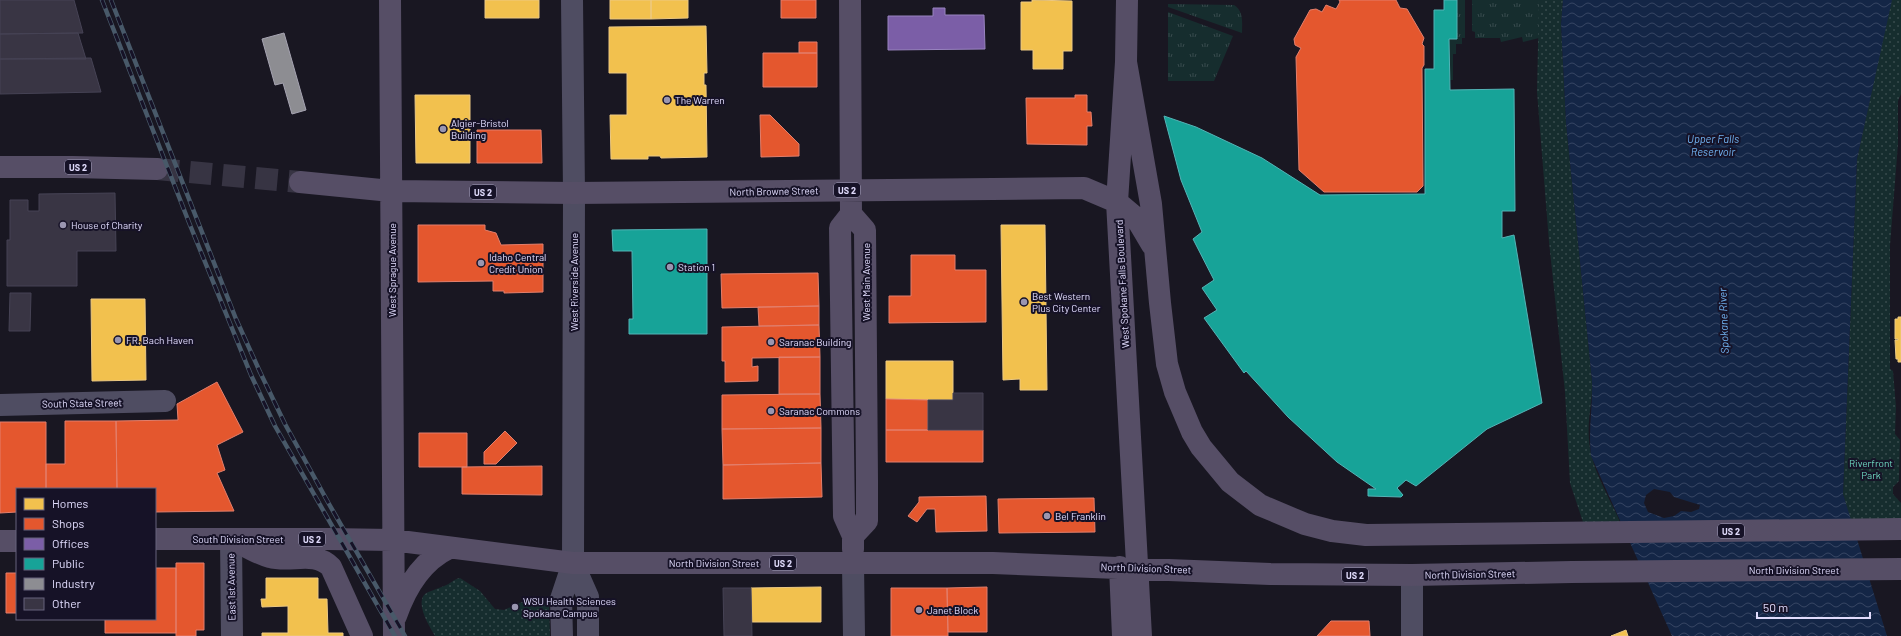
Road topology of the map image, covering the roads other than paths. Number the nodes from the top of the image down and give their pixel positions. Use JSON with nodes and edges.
{"nodes":[{"id":1,"x":390,"y":0,"type":"edge"},
{"id":2,"x":572,"y":0,"type":"edge"},
{"id":3,"x":850,"y":0,"type":"edge"},
{"id":4,"x":1126,"y":0,"type":"edge"},
{"id":5,"x":1126,"y":62,"type":"junction"},
{"id":6,"x":0,"y":167,"type":"edge"},
{"id":7,"x":157,"y":169,"type":"tunnel mouth"},
{"id":8,"x":300,"y":182,"type":"tunnel mouth"},
{"id":9,"x":851,"y":190,"type":"junction"},
{"id":10,"x":391,"y":191,"type":"junction"},
{"id":11,"x":574,"y":193,"type":"junction"},
{"id":12,"x":1117,"y":202,"type":"junction"},
{"id":13,"x":1154,"y":249,"type":"junction"},
{"id":14,"x":165,"y":401,"type":"dead end"},
{"id":15,"x":0,"y":405,"type":"edge"},
{"id":16,"x":1900,"y":529,"type":"edge"},
{"id":17,"x":231,"y":539,"type":"junction"},
{"id":18,"x":156,"y":540,"type":"edge"},
{"id":19,"x":392,"y":540,"type":"junction"},
{"id":20,"x":0,"y":541,"type":"edge"},
{"id":21,"x":16,"y":541,"type":"edge"},
{"id":22,"x":449,"y":548,"type":"junction"},
{"id":23,"x":573,"y":563,"type":"junction"},
{"id":24,"x":853,"y":564,"type":"junction"},
{"id":25,"x":1129,"y":568,"type":"junction"},
{"id":26,"x":1901,"y":569,"type":"edge"},
{"id":27,"x":1412,"y":575,"type":"junction"},
{"id":28,"x":394,"y":630,"type":"edge"},
{"id":29,"x":232,"y":636,"type":"edge"},
{"id":30,"x":362,"y":636,"type":"edge"},
{"id":31,"x":562,"y":636,"type":"edge"},
{"id":32,"x":588,"y":636,"type":"edge"},
{"id":33,"x":854,"y":636,"type":"edge"},
{"id":34,"x":1123,"y":636,"type":"edge"},
{"id":35,"x":1141,"y":636,"type":"edge"},
{"id":36,"x":1412,"y":636,"type":"edge"}],
"edges":[{"from":1,"to":10,"type":"main road","name":"West Sprague Avenue"},
{"from":2,"to":11,"type":"street","name":"West Riverside Avenue"},
{"from":3,"to":9,"type":"main road","name":"West Main Avenue"},
{"from":4,"to":5,"type":"main road","name":"West Spokane Falls Boulevard"},
{"from":5,"to":12,"type":"main road","name":"West Spokane Falls Boulevard"},
{"from":5,"to":13,"type":"main road"},
{"from":6,"to":7,"type":"main road","number":"US 2"},
{"from":8,"to":10,"type":"main road","number":"US 2"},
{"from":9,"to":11,"type":"main road","name":"North Browne Street","number":"US 2"},
{"from":9,"to":12,"type":"main road","name":"North Browne Street","number":"US 2"},
{"from":9,"to":24,"type":"main road","name":"West Main Avenue"},
{"from":10,"to":11,"type":"main road","name":"North Browne Street","number":"US 2"},
{"from":10,"to":19,"type":"main road","name":"West Sprague Avenue"},
{"from":11,"to":23,"type":"street","name":"West Riverside Avenue"},
{"from":12,"to":13,"type":"main road","name":"North Browne Street","number":"US 2"},
{"from":12,"to":25,"type":"main road","name":"West Spokane Falls Boulevard"},
{"from":13,"to":16,"type":"main road","number":"US 2"},
{"from":14,"to":15,"type":"street","name":"South State Street"},
{"from":17,"to":18,"type":"main road","name":"South Division Street","number":"US 2"},
{"from":17,"to":19,"type":"main road","name":"South Division Street","number":"US 2"},
{"from":17,"to":29,"type":"street","name":"East 1st Avenue"},
{"from":17,"to":30,"type":"main road"},
{"from":19,"to":22,"type":"main road","name":"North Division Street","number":"US 2"},
{"from":19,"to":28,"type":"main road","name":"West Sprague Avenue"},
{"from":20,"to":21,"type":"main road"},
{"from":22,"to":23,"type":"main road","name":"North Division Street","number":"US 2"},
{"from":22,"to":28,"type":"main road"},
{"from":23,"to":24,"type":"main road","name":"North Division Street","number":"US 2"},
{"from":23,"to":31,"type":"street"},
{"from":23,"to":32,"type":"street"},
{"from":24,"to":25,"type":"main road","name":"North Division Street","number":"US 2"},
{"from":24,"to":33,"type":"street"},
{"from":25,"to":27,"type":"main road","name":"North Division Street","number":"US 2"},
{"from":25,"to":34,"type":"main road"},
{"from":25,"to":35,"type":"main road"},
{"from":26,"to":27,"type":"main road","name":"North Division Street","number":"US 2"},
{"from":27,"to":36,"type":"street"}]}
